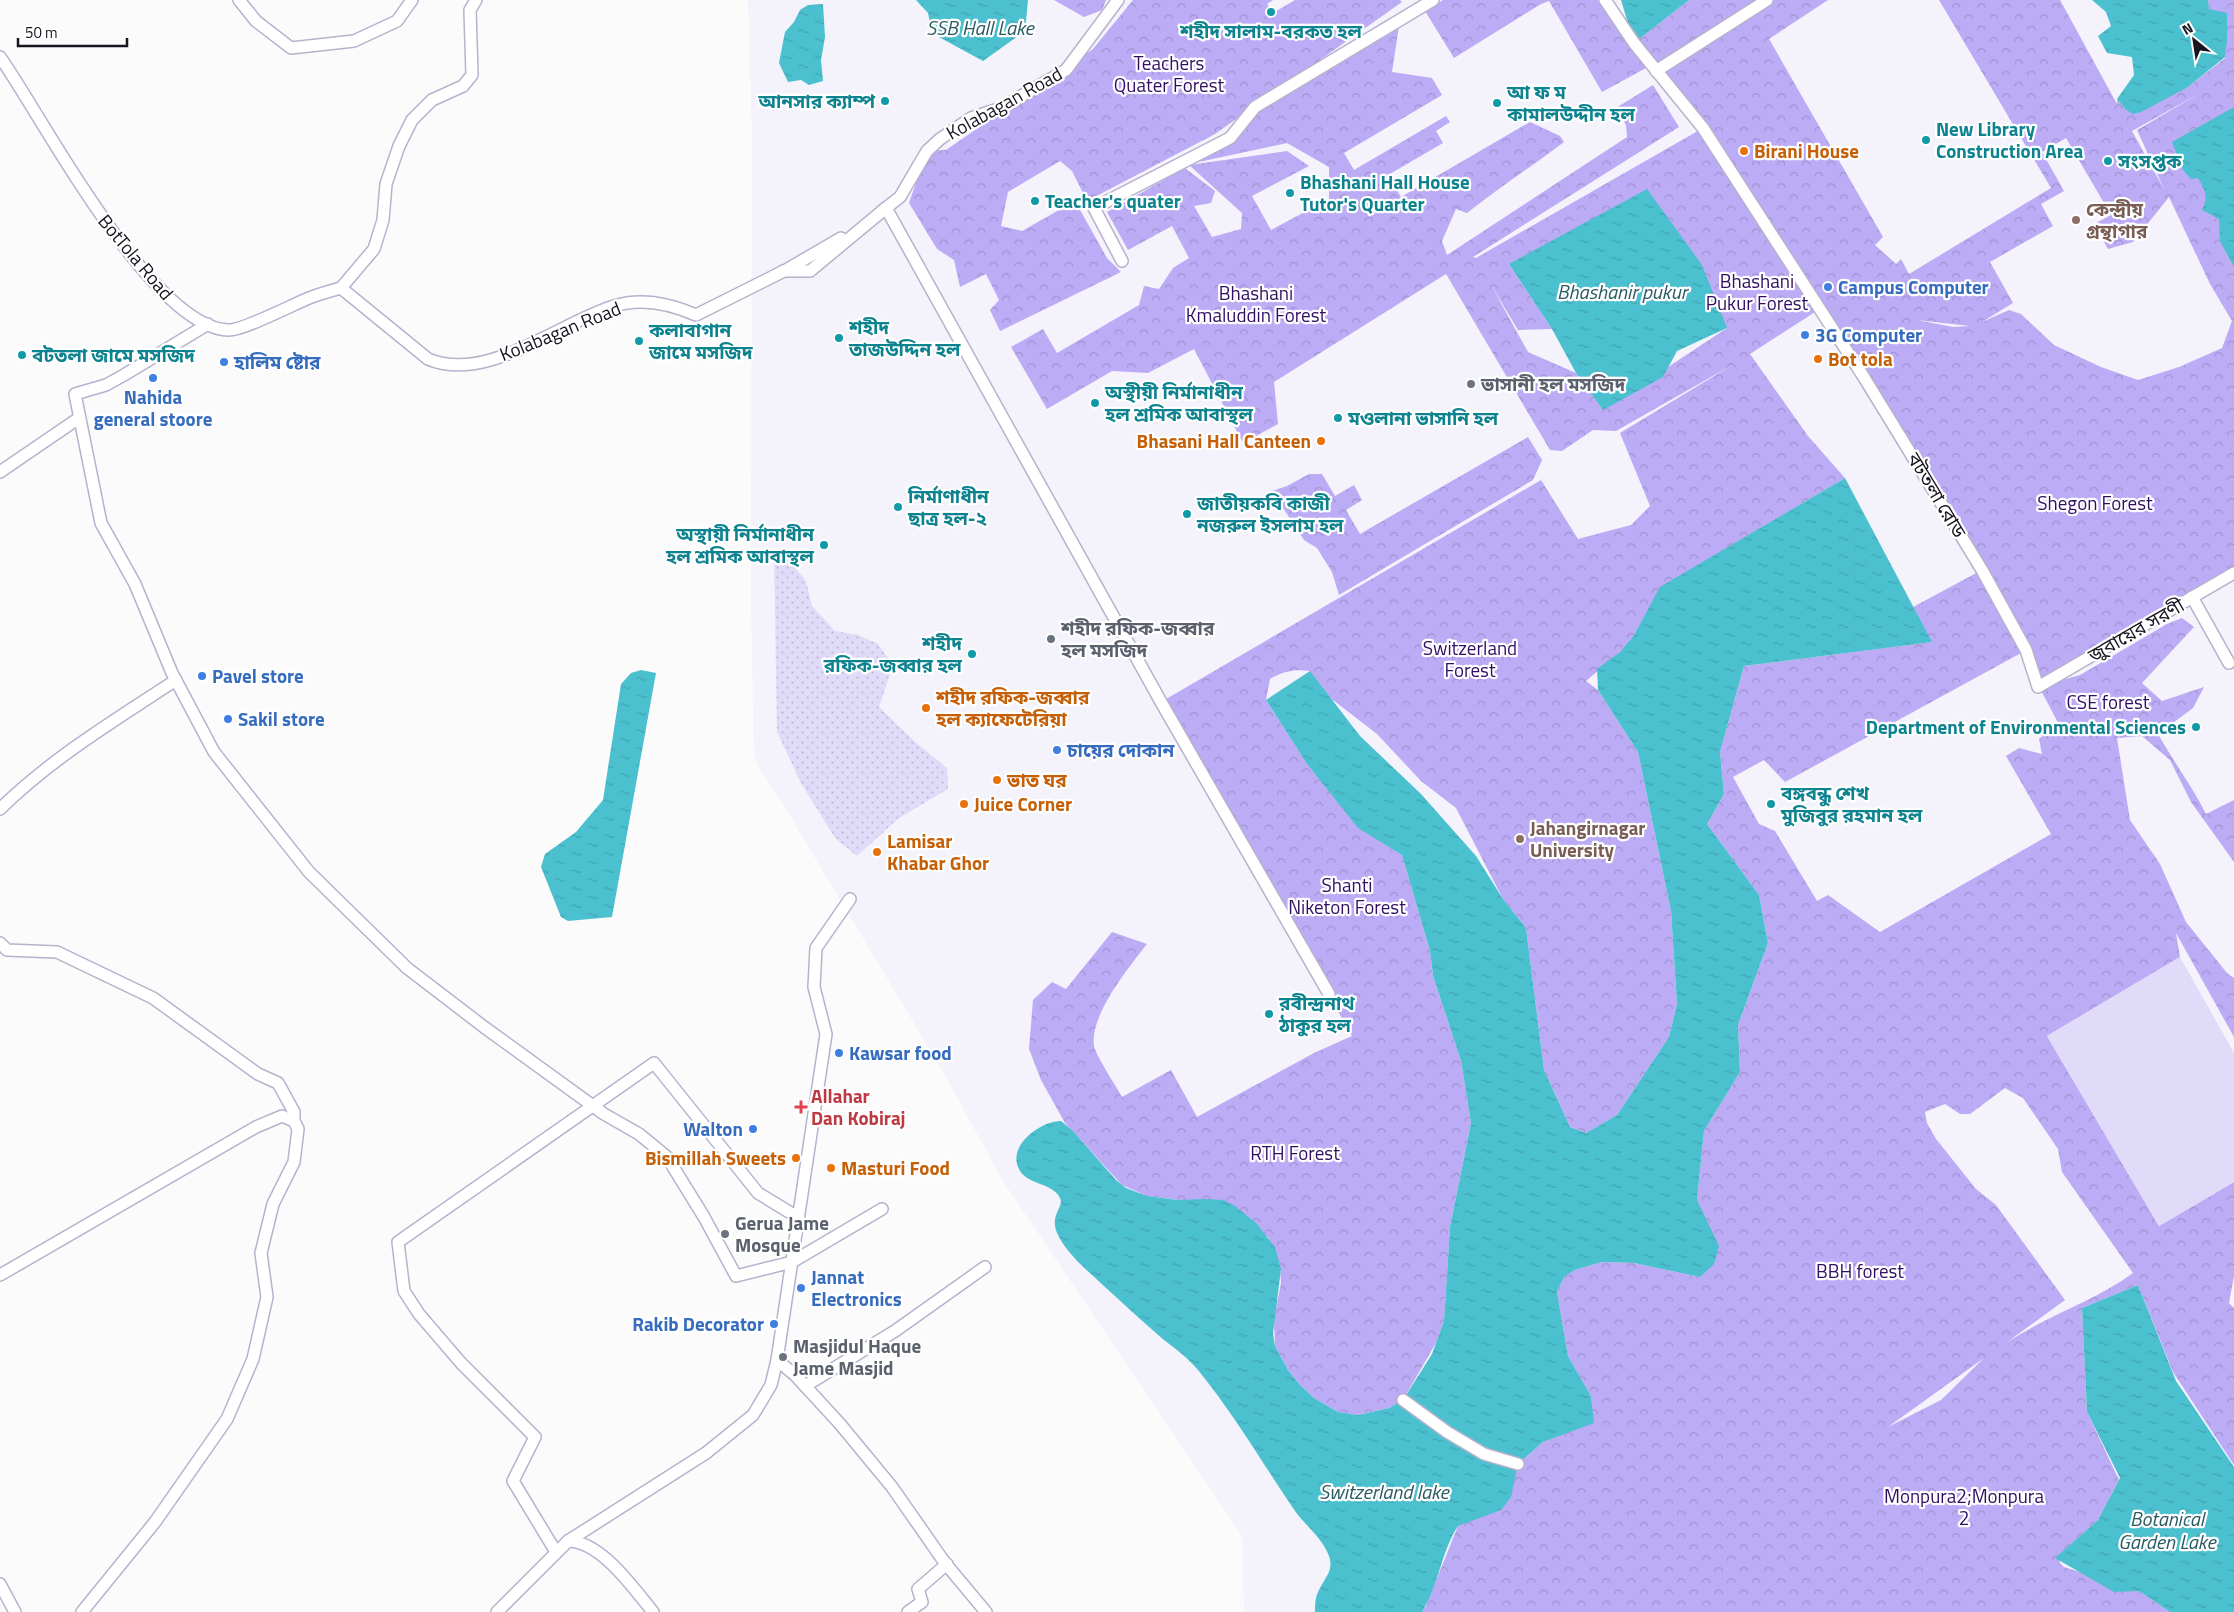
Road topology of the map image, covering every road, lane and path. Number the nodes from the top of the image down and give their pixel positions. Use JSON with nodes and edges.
{"nodes":[{"id":1,"x":239,"y":0,"type":"edge"},
{"id":2,"x":412,"y":0,"type":"edge"},
{"id":3,"x":1433,"y":0,"type":"edge"},
{"id":4,"x":1605,"y":0,"type":"edge"},
{"id":5,"x":1767,"y":0,"type":"edge"},
{"id":6,"x":471,"y":2,"type":"edge"},
{"id":7,"x":1113,"y":3,"type":"edge"},
{"id":8,"x":0,"y":57,"type":"edge"},
{"id":9,"x":1656,"y":71,"type":"junction"},
{"id":10,"x":886,"y":208,"type":"junction"},
{"id":11,"x":1122,"y":261,"type":"dead end"},
{"id":12,"x":341,"y":288,"type":"junction"},
{"id":13,"x":208,"y":324,"type":"junction"},
{"id":14,"x":79,"y":418,"type":"junction"},
{"id":15,"x":0,"y":472,"type":"edge"},
{"id":16,"x":2234,"y":573,"type":"edge"},
{"id":17,"x":2192,"y":597,"type":"junction"},
{"id":18,"x":2229,"y":663,"type":"dead end"},
{"id":19,"x":176,"y":680,"type":"junction"},
{"id":20,"x":2038,"y":686,"type":"joint"},
{"id":21,"x":0,"y":809,"type":"edge"},
{"id":22,"x":850,"y":899,"type":"dead end"},
{"id":23,"x":0,"y":943,"type":"edge"},
{"id":24,"x":1329,"y":994,"type":"dead end"},
{"id":25,"x":592,"y":1105,"type":"junction"},
{"id":26,"x":294,"y":1121,"type":"junction"},
{"id":27,"x":882,"y":1209,"type":"dead end"},
{"id":28,"x":799,"y":1218,"type":"junction"},
{"id":29,"x":792,"y":1262,"type":"junction"},
{"id":30,"x":985,"y":1267,"type":"dead end"},
{"id":31,"x":0,"y":1275,"type":"edge"},
{"id":32,"x":777,"y":1360,"type":"junction"},
{"id":33,"x":805,"y":1386,"type":"junction"},
{"id":34,"x":1403,"y":1400,"type":"dead end"},
{"id":35,"x":1518,"y":1464,"type":"dead end"},
{"id":36,"x":568,"y":1541,"type":"junction"},
{"id":37,"x":556,"y":1552,"type":"junction"},
{"id":38,"x":947,"y":1564,"type":"junction"},
{"id":39,"x":0,"y":1584,"type":"edge"},
{"id":40,"x":15,"y":1612,"type":"edge"},
{"id":41,"x":82,"y":1612,"type":"edge"},
{"id":42,"x":496,"y":1612,"type":"edge"},
{"id":43,"x":653,"y":1612,"type":"edge"},
{"id":44,"x":908,"y":1612,"type":"edge"},
{"id":45,"x":986,"y":1612,"type":"edge"}],
"edges":[{"from":1,"to":2,"type":"street"},
{"from":3,"to":11,"type":"street"},
{"from":4,"to":9,"type":"street","name":"বটতলা রোড"},
{"from":5,"to":9,"type":"street"},
{"from":6,"to":12,"type":"street"},
{"from":7,"to":10,"type":"street","name":"Kolabagan Road"},
{"from":8,"to":13,"type":"street","name":"BotTola Road"},
{"from":9,"to":20,"type":"street","name":"বটতলা রোড"},
{"from":10,"to":12,"type":"street","name":"Kolabagan Road"},
{"from":10,"to":24,"type":"street"},
{"from":12,"to":13,"type":"street","name":"BotTola Road"},
{"from":13,"to":14,"type":"street"},
{"from":14,"to":15,"type":"street"},
{"from":14,"to":19,"type":"street"},
{"from":16,"to":17,"type":"street","name":"জুবায়ের সরণী"},
{"from":17,"to":18,"type":"street"},
{"from":17,"to":20,"type":"street","name":"জুবায়ের সরণী"},
{"from":19,"to":21,"type":"street"},
{"from":19,"to":25,"type":"street"},
{"from":22,"to":28,"type":"street"},
{"from":23,"to":26,"type":"street"},
{"from":25,"to":28,"type":"street"},
{"from":25,"to":29,"type":"street"},
{"from":25,"to":37,"type":"street"},
{"from":26,"to":31,"type":"street"},
{"from":26,"to":41,"type":"street"},
{"from":27,"to":29,"type":"street"},
{"from":28,"to":29,"type":"street"},
{"from":29,"to":32,"type":"street"},
{"from":30,"to":33,"type":"street"},
{"from":32,"to":33,"type":"street"},
{"from":32,"to":36,"type":"street"},
{"from":33,"to":38,"type":"street"},
{"from":34,"to":35,"type":"street"},
{"from":36,"to":37,"type":"street"},
{"from":36,"to":43,"type":"street"},
{"from":37,"to":42,"type":"street"},
{"from":38,"to":44,"type":"street"},
{"from":38,"to":45,"type":"street"},
{"from":39,"to":40,"type":"street"}]}
